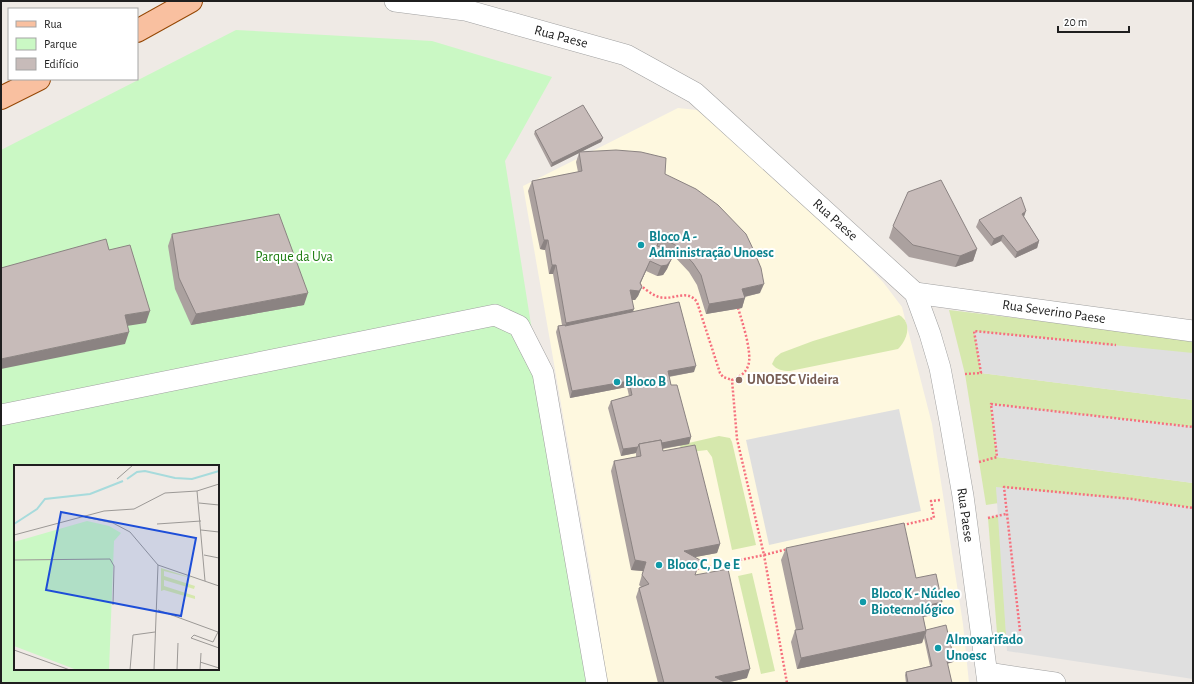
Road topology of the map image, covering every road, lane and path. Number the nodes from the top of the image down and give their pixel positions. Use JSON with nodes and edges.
{"nodes":[{"id":1,"x":191,"y":1,"type":"edge"},
{"id":2,"x":395,"y":1,"type":"edge"},
{"id":3,"x":138,"y":30,"type":"edge"},
{"id":4,"x":37,"y":80,"type":"edge"},
{"id":5,"x":1,"y":98,"type":"edge"},
{"id":6,"x":640,"y":285,"type":"edge"},
{"id":7,"x":915,"y":293,"type":"junction"},
{"id":8,"x":738,"y":308,"type":"edge"},
{"id":9,"x":1193,"y":331,"type":"edge"},
{"id":10,"x":1123,"y":346,"type":"dead end"},
{"id":11,"x":965,"y":374,"type":"dead end"},
{"id":12,"x":732,"y":380,"type":"junction"},
{"id":13,"x":1,"y":415,"type":"edge"},
{"id":14,"x":1193,"y":427,"type":"edge"},
{"id":15,"x":979,"y":462,"type":"dead end"},
{"id":16,"x":940,"y":500,"type":"dead end"},
{"id":17,"x":1193,"y":508,"type":"edge"},
{"id":18,"x":1006,"y":514,"type":"junction"},
{"id":19,"x":988,"y":518,"type":"dead end"},
{"id":20,"x":895,"y":526,"type":"edge"},
{"id":21,"x":795,"y":548,"type":"edge"},
{"id":22,"x":764,"y":555,"type":"junction"},
{"id":23,"x":697,"y":569,"type":"edge"},
{"id":24,"x":1020,"y":631,"type":"dead end"},
{"id":25,"x":987,"y":678,"type":"edge"},
{"id":26,"x":598,"y":683,"type":"edge"},
{"id":27,"x":788,"y":683,"type":"edge"},
{"id":28,"x":1055,"y":683,"type":"edge"}],
"edges":[{"from":1,"to":3,"type":"main road"},
{"from":2,"to":7,"type":"street","name":"Rua Paese"},
{"from":4,"to":5,"type":"main road"},
{"from":6,"to":12,"type":"path"},
{"from":7,"to":9,"type":"street","name":"Rua Severino Paese"},
{"from":7,"to":25,"type":"street","name":"Rua Paese"},
{"from":8,"to":12,"type":"path"},
{"from":10,"to":11,"type":"path"},
{"from":12,"to":22,"type":"path"},
{"from":13,"to":26,"type":"street"},
{"from":14,"to":15,"type":"path"},
{"from":16,"to":20,"type":"path"},
{"from":17,"to":18,"type":"path"},
{"from":18,"to":19,"type":"path"},
{"from":18,"to":24,"type":"path"},
{"from":21,"to":22,"type":"path"},
{"from":22,"to":23,"type":"path"},
{"from":22,"to":27,"type":"path"},
{"from":25,"to":28,"type":"street"}]}
